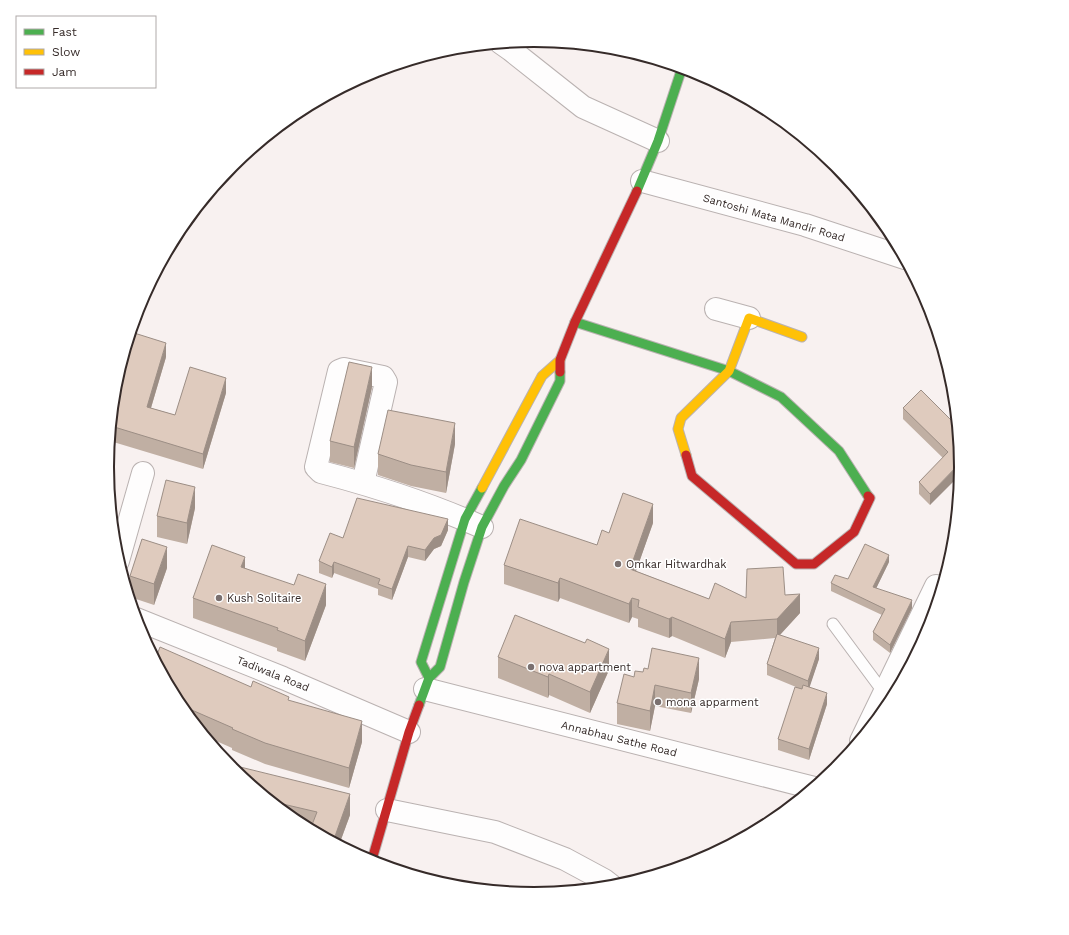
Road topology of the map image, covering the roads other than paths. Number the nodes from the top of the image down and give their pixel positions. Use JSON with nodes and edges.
{"nodes":[{"id":1,"x":508,"y":48,"type":"edge"},
{"id":2,"x":680,"y":73,"type":"edge"},
{"id":3,"x":658,"y":140,"type":"junction"},
{"id":4,"x":642,"y":181,"type":"junction"},
{"id":5,"x":898,"y":256,"type":"edge"},
{"id":6,"x":716,"y":309,"type":"dead end"},
{"id":7,"x":748,"y":318,"type":"junction"},
{"id":8,"x":575,"y":322,"type":"junction"},
{"id":9,"x":802,"y":337,"type":"dead end"},
{"id":10,"x":560,"y":360,"type":"junction"},
{"id":11,"x":728,"y":371,"type":"junction"},
{"id":12,"x":516,"y":446,"type":"junction"},
{"id":13,"x":143,"y":474,"type":"dead end"},
{"id":14,"x":363,"y":483,"type":"junction"},
{"id":15,"x":473,"y":523,"type":"junction"},
{"id":16,"x":122,"y":548,"type":"edge"},
{"id":17,"x":447,"y":577,"type":"junction"},
{"id":18,"x":464,"y":582,"type":"junction"},
{"id":19,"x":934,"y":584,"type":"dead end"},
{"id":20,"x":144,"y":622,"type":"edge"},
{"id":21,"x":833,"y":624,"type":"dead end"},
{"id":22,"x":427,"y":684,"type":"junction"},
{"id":23,"x":884,"y":693,"type":"junction"},
{"id":24,"x":873,"y":716,"type":"edge"},
{"id":25,"x":409,"y":732,"type":"junction"},
{"id":26,"x":809,"y":787,"type":"edge"},
{"id":27,"x":387,"y":810,"type":"junction"},
{"id":28,"x":373,"y":856,"type":"edge"},
{"id":29,"x":606,"y":882,"type":"edge"}],
"edges":[{"from":1,"to":3,"type":"street"},
{"from":2,"to":3,"type":"street"},
{"from":3,"to":4,"type":"street"},
{"from":4,"to":5,"type":"street","name":"Santoshi Mata Mandir Road"},
{"from":4,"to":8,"type":"street"},
{"from":6,"to":7,"type":"street"},
{"from":7,"to":9,"type":"street"},
{"from":7,"to":11,"type":"street"},
{"from":8,"to":10,"type":"street"},
{"from":8,"to":11,"type":"street"},
{"from":10,"to":12,"type":"street"},
{"from":10,"to":12,"type":"street"},
{"from":11,"to":11,"type":"street"},
{"from":12,"to":15,"type":"street"},
{"from":12,"to":15,"type":"street"},
{"from":13,"to":16,"type":"street"},
{"from":14,"to":14,"type":"street"},
{"from":14,"to":15,"type":"street"},
{"from":15,"to":17,"type":"street"},
{"from":15,"to":18,"type":"street"},
{"from":17,"to":18,"type":"street"},
{"from":17,"to":22,"type":"street"},
{"from":18,"to":22,"type":"street"},
{"from":19,"to":23,"type":"street"},
{"from":20,"to":25,"type":"street","name":"Tadiwala Road"},
{"from":21,"to":23,"type":"lane"},
{"from":22,"to":25,"type":"street"},
{"from":22,"to":26,"type":"street","name":"Annabhau Sathe Road"},
{"from":23,"to":24,"type":"street"},
{"from":25,"to":27,"type":"street"},
{"from":27,"to":28,"type":"street"},
{"from":27,"to":29,"type":"street"}]}
